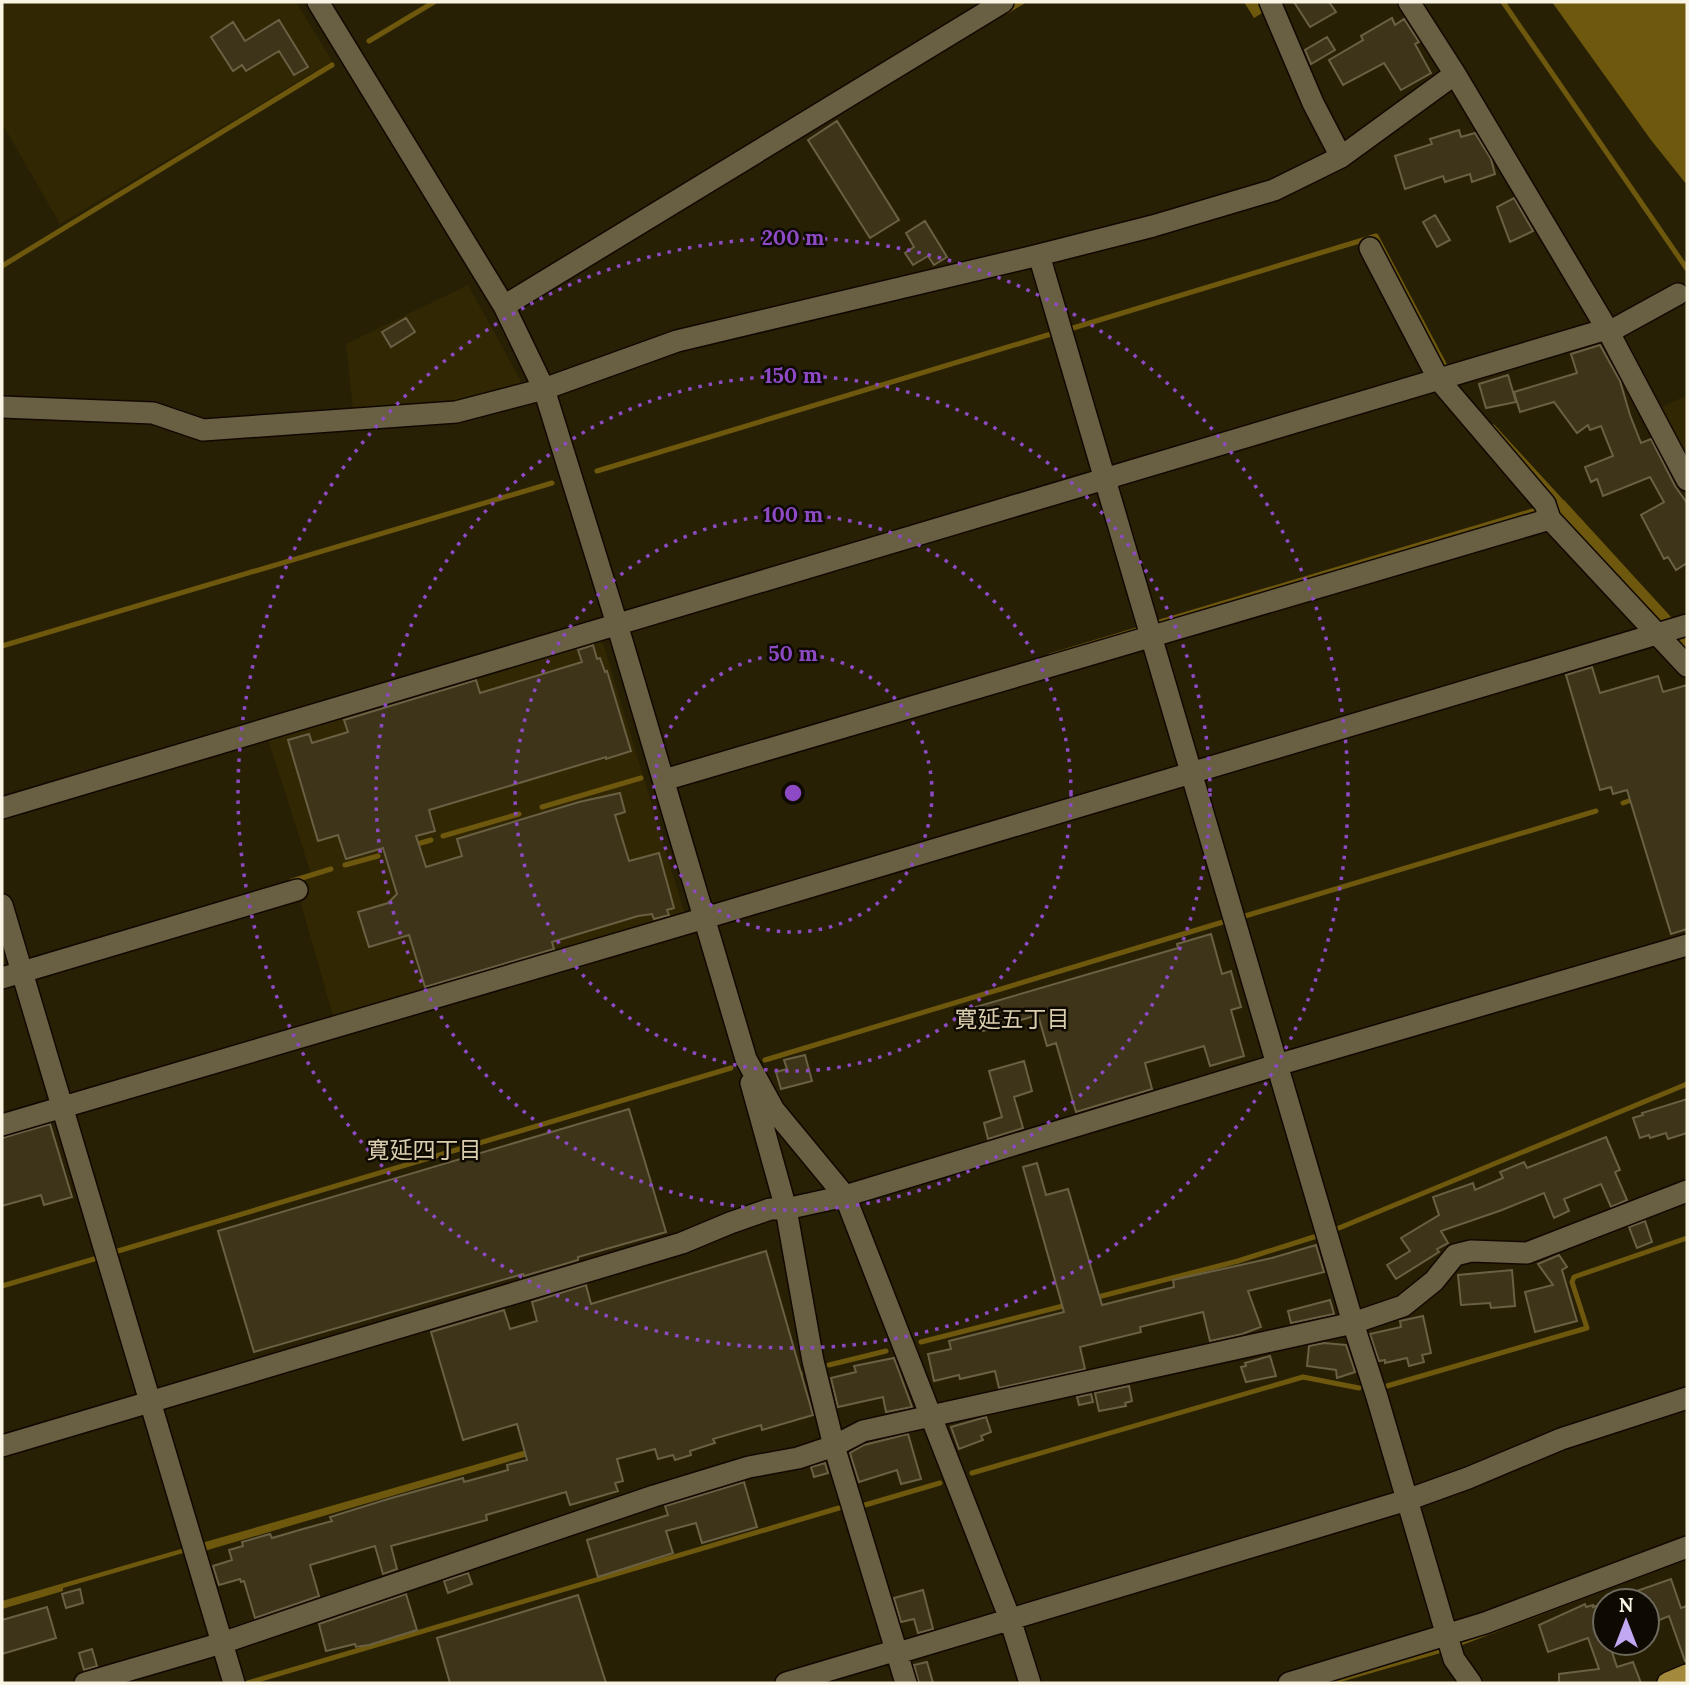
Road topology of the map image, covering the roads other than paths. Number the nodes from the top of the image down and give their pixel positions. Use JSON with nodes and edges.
{"nodes":[{"id":1,"x":318,"y":2,"type":"edge"},
{"id":2,"x":1003,"y":2,"type":"edge"},
{"id":3,"x":1409,"y":2,"type":"edge"},
{"id":4,"x":1273,"y":7,"type":"edge"},
{"id":5,"x":1455,"y":74,"type":"junction"},
{"id":6,"x":1341,"y":156,"type":"junction"},
{"id":7,"x":1370,"y":248,"type":"dead end"},
{"id":8,"x":1039,"y":255,"type":"junction"},
{"id":9,"x":1678,"y":294,"type":"dead end"},
{"id":10,"x":504,"y":306,"type":"junction"},
{"id":11,"x":1608,"y":331,"type":"junction"},
{"id":12,"x":1439,"y":380,"type":"junction"},
{"id":13,"x":544,"y":389,"type":"junction"},
{"id":14,"x":2,"y":407,"type":"edge"},
{"id":15,"x":1104,"y":479,"type":"junction"},
{"id":16,"x":1687,"y":480,"type":"edge"},
{"id":17,"x":1550,"y":519,"type":"junction"},
{"id":18,"x":617,"y":624,"type":"junction"},
{"id":19,"x":1672,"y":630,"type":"edge"},
{"id":20,"x":1151,"y":636,"type":"junction"},
{"id":21,"x":1687,"y":666,"type":"edge"},
{"id":22,"x":1191,"y":773,"type":"junction"},
{"id":23,"x":664,"y":780,"type":"junction"},
{"id":24,"x":2,"y":808,"type":"edge"},
{"id":25,"x":297,"y":890,"type":"dead end"},
{"id":26,"x":2,"y":905,"type":"edge"},
{"id":27,"x":705,"y":918,"type":"junction"},
{"id":28,"x":1687,"y":945,"type":"edge"},
{"id":29,"x":12,"y":975,"type":"edge"},
{"id":30,"x":746,"y":1059,"type":"junction"},
{"id":31,"x":1277,"y":1065,"type":"junction"},
{"id":32,"x":61,"y":1107,"type":"junction"},
{"id":33,"x":2,"y":1125,"type":"edge"},
{"id":34,"x":1687,"y":1191,"type":"edge"},
{"id":35,"x":845,"y":1196,"type":"junction"},
{"id":36,"x":786,"y":1209,"type":"junction"},
{"id":37,"x":1353,"y":1323,"type":"junction"},
{"id":38,"x":1687,"y":1398,"type":"edge"},
{"id":39,"x":151,"y":1402,"type":"junction"},
{"id":40,"x":932,"y":1415,"type":"junction"},
{"id":41,"x":2,"y":1446,"type":"edge"},
{"id":42,"x":834,"y":1446,"type":"junction"},
{"id":43,"x":1406,"y":1500,"type":"junction"},
{"id":44,"x":1687,"y":1546,"type":"edge"},
{"id":45,"x":1010,"y":1619,"type":"junction"},
{"id":46,"x":1449,"y":1642,"type":"junction"},
{"id":47,"x":222,"y":1643,"type":"junction"},
{"id":48,"x":898,"y":1653,"type":"junction"},
{"id":49,"x":1687,"y":1675,"type":"edge"},
{"id":50,"x":85,"y":1683,"type":"edge"},
{"id":51,"x":234,"y":1683,"type":"edge"},
{"id":52,"x":786,"y":1683,"type":"edge"},
{"id":53,"x":906,"y":1683,"type":"edge"},
{"id":54,"x":1030,"y":1683,"type":"edge"},
{"id":55,"x":1289,"y":1683,"type":"edge"},
{"id":56,"x":1471,"y":1683,"type":"edge"},
{"id":57,"x":1668,"y":1683,"type":"edge"}],
"edges":[{"from":1,"to":10,"type":"street"},
{"from":2,"to":10,"type":"street"},
{"from":3,"to":5,"type":"street"},
{"from":4,"to":6,"type":"street"},
{"from":5,"to":6,"type":"street"},
{"from":5,"to":11,"type":"street"},
{"from":6,"to":8,"type":"street"},
{"from":7,"to":12,"type":"street"},
{"from":8,"to":13,"type":"street"},
{"from":8,"to":15,"type":"street"},
{"from":9,"to":11,"type":"street"},
{"from":10,"to":13,"type":"street"},
{"from":11,"to":12,"type":"street"},
{"from":11,"to":16,"type":"street"},
{"from":12,"to":15,"type":"street"},
{"from":12,"to":17,"type":"street"},
{"from":13,"to":14,"type":"street"},
{"from":13,"to":18,"type":"street"},
{"from":15,"to":18,"type":"street"},
{"from":15,"to":20,"type":"street"},
{"from":17,"to":19,"type":"street"},
{"from":17,"to":20,"type":"street"},
{"from":18,"to":23,"type":"street"},
{"from":18,"to":24,"type":"street"},
{"from":19,"to":21,"type":"street"},
{"from":19,"to":22,"type":"street"},
{"from":20,"to":22,"type":"street"},
{"from":20,"to":23,"type":"street"},
{"from":22,"to":27,"type":"street"},
{"from":22,"to":31,"type":"street"},
{"from":23,"to":27,"type":"street"},
{"from":25,"to":29,"type":"street"},
{"from":26,"to":29,"type":"street"},
{"from":27,"to":30,"type":"street"},
{"from":27,"to":32,"type":"street"},
{"from":28,"to":31,"type":"street"},
{"from":29,"to":32,"type":"street"},
{"from":30,"to":35,"type":"street"},
{"from":30,"to":36,"type":"street"},
{"from":31,"to":35,"type":"street"},
{"from":31,"to":37,"type":"street"},
{"from":32,"to":33,"type":"street"},
{"from":32,"to":39,"type":"street"},
{"from":34,"to":37,"type":"street"},
{"from":35,"to":36,"type":"street"},
{"from":35,"to":40,"type":"street"},
{"from":36,"to":39,"type":"street"},
{"from":36,"to":42,"type":"street"},
{"from":37,"to":40,"type":"street"},
{"from":37,"to":43,"type":"street"},
{"from":38,"to":43,"type":"street"},
{"from":39,"to":41,"type":"street"},
{"from":39,"to":47,"type":"street"},
{"from":40,"to":42,"type":"street"},
{"from":40,"to":45,"type":"street"},
{"from":42,"to":47,"type":"street"},
{"from":42,"to":48,"type":"street"},
{"from":43,"to":45,"type":"street"},
{"from":43,"to":46,"type":"street"},
{"from":44,"to":46,"type":"street"},
{"from":45,"to":48,"type":"street"},
{"from":45,"to":54,"type":"street"},
{"from":46,"to":55,"type":"street"},
{"from":46,"to":56,"type":"street"},
{"from":47,"to":50,"type":"street"},
{"from":47,"to":51,"type":"street"},
{"from":48,"to":52,"type":"street"},
{"from":48,"to":53,"type":"street"},
{"from":49,"to":57,"type":"main road"}]}
